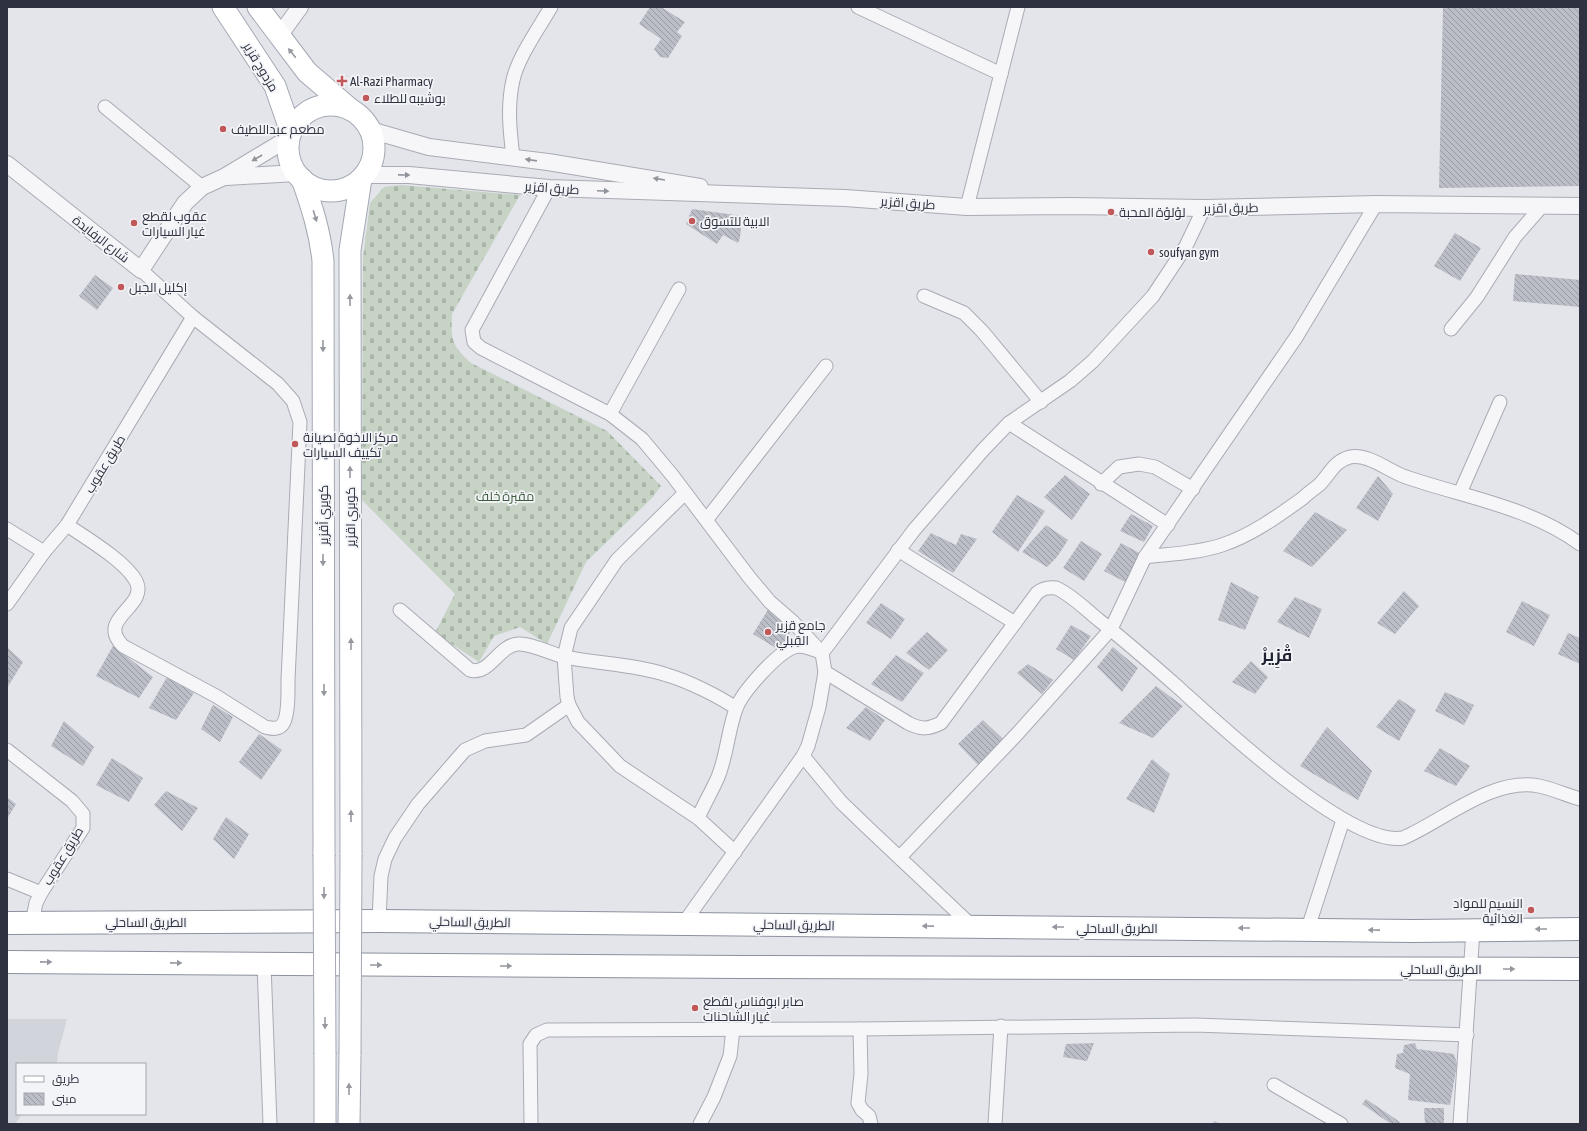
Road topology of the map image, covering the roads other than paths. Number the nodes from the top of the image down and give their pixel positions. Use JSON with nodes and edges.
{"nodes":[{"id":1,"x":223,"y":7,"type":"edge"},
{"id":2,"x":258,"y":7,"type":"edge"},
{"id":3,"x":300,"y":7,"type":"edge"},
{"id":4,"x":551,"y":7,"type":"edge"},
{"id":5,"x":858,"y":7,"type":"edge"},
{"id":6,"x":1018,"y":7,"type":"edge"},
{"id":7,"x":279,"y":36,"type":"junction"},
{"id":8,"x":307,"y":72,"type":"junction"},
{"id":9,"x":1002,"y":74,"type":"junction"},
{"id":10,"x":275,"y":86,"type":"junction"},
{"id":11,"x":105,"y":107,"type":"dead end"},
{"id":12,"x":350,"y":109,"type":"junction"},
{"id":13,"x":370,"y":130,"type":"junction"},
{"id":14,"x":290,"y":135,"type":"junction"},
{"id":15,"x":512,"y":157,"type":"junction"},
{"id":16,"x":7,"y":164,"type":"edge"},
{"id":17,"x":300,"y":176,"type":"junction"},
{"id":18,"x":224,"y":177,"type":"junction"},
{"id":19,"x":363,"y":177,"type":"junction"},
{"id":20,"x":202,"y":187,"type":"junction"},
{"id":21,"x":549,"y":188,"type":"junction"},
{"id":22,"x":739,"y":194,"type":"junction"},
{"id":23,"x":1376,"y":204,"type":"junction"},
{"id":24,"x":1542,"y":206,"type":"junction"},
{"id":25,"x":1580,"y":206,"type":"edge"},
{"id":26,"x":967,"y":207,"type":"junction"},
{"id":27,"x":1204,"y":208,"type":"junction"},
{"id":28,"x":141,"y":270,"type":"junction"},
{"id":29,"x":679,"y":289,"type":"dead end"},
{"id":30,"x":924,"y":296,"type":"dead end"},
{"id":31,"x":193,"y":317,"type":"junction"},
{"id":32,"x":1451,"y":329,"type":"dead end"},
{"id":33,"x":826,"y":366,"type":"dead end"},
{"id":34,"x":1041,"y":402,"type":"junction"},
{"id":35,"x":1500,"y":402,"type":"dead end"},
{"id":36,"x":610,"y":414,"type":"junction"},
{"id":37,"x":1009,"y":423,"type":"junction"},
{"id":38,"x":1101,"y":484,"type":"junction"},
{"id":39,"x":1193,"y":489,"type":"junction"},
{"id":40,"x":685,"y":493,"type":"junction"},
{"id":41,"x":1460,"y":493,"type":"junction"},
{"id":42,"x":707,"y":519,"type":"junction"},
{"id":43,"x":67,"y":525,"type":"junction"},
{"id":44,"x":1168,"y":525,"type":"junction"},
{"id":45,"x":7,"y":529,"type":"edge"},
{"id":46,"x":1580,"y":544,"type":"edge"},
{"id":47,"x":898,"y":550,"type":"junction"},
{"id":48,"x":44,"y":552,"type":"junction"},
{"id":49,"x":1145,"y":557,"type":"junction"},
{"id":50,"x":7,"y":604,"type":"edge"},
{"id":51,"x":400,"y":610,"type":"dead end"},
{"id":52,"x":1015,"y":623,"type":"junction"},
{"id":53,"x":1111,"y":629,"type":"junction"},
{"id":54,"x":822,"y":653,"type":"junction"},
{"id":55,"x":564,"y":657,"type":"junction"},
{"id":56,"x":825,"y":672,"type":"junction"},
{"id":57,"x":569,"y":705,"type":"junction"},
{"id":58,"x":736,"y":708,"type":"junction"},
{"id":59,"x":7,"y":750,"type":"edge"},
{"id":60,"x":803,"y":756,"type":"junction"},
{"id":61,"x":1580,"y":799,"type":"edge"},
{"id":62,"x":698,"y":818,"type":"junction"},
{"id":63,"x":1343,"y":820,"type":"junction"},
{"id":64,"x":735,"y":852,"type":"junction"},
{"id":65,"x":900,"y":857,"type":"junction"},
{"id":66,"x":7,"y":879,"type":"edge"},
{"id":67,"x":41,"y":894,"type":"junction"},
{"id":68,"x":379,"y":921,"type":"junction"},
{"id":69,"x":7,"y":922,"type":"edge"},
{"id":70,"x":32,"y":923,"type":"junction"},
{"id":71,"x":683,"y":924,"type":"junction"},
{"id":72,"x":973,"y":927,"type":"junction"},
{"id":73,"x":1308,"y":928,"type":"junction"},
{"id":74,"x":1580,"y":929,"type":"edge"},
{"id":75,"x":1473,"y":930,"type":"junction"},
{"id":76,"x":7,"y":962,"type":"edge"},
{"id":77,"x":264,"y":964,"type":"junction"},
{"id":78,"x":1580,"y":969,"type":"edge"},
{"id":79,"x":1470,"y":970,"type":"junction"},
{"id":80,"x":1002,"y":1026,"type":"junction"},
{"id":81,"x":734,"y":1029,"type":"junction"},
{"id":82,"x":860,"y":1029,"type":"junction"},
{"id":83,"x":1467,"y":1034,"type":"junction"},
{"id":84,"x":1274,"y":1084,"type":"dead end"},
{"id":85,"x":270,"y":1124,"type":"edge"},
{"id":86,"x":325,"y":1124,"type":"edge"},
{"id":87,"x":349,"y":1124,"type":"edge"},
{"id":88,"x":531,"y":1124,"type":"edge"},
{"id":89,"x":700,"y":1124,"type":"edge"},
{"id":90,"x":871,"y":1124,"type":"edge"},
{"id":91,"x":995,"y":1124,"type":"edge"},
{"id":92,"x":1341,"y":1124,"type":"edge"},
{"id":93,"x":1460,"y":1124,"type":"edge"}],
"edges":[{"from":1,"to":10,"type":"main road","name":"مزدوج قزير"},
{"from":2,"to":7,"type":"main road"},
{"from":3,"to":7,"type":"street"},
{"from":4,"to":15,"type":"street"},
{"from":5,"to":9,"type":"street"},
{"from":6,"to":9,"type":"street"},
{"from":8,"to":7,"type":"main road","one_way":true},
{"from":8,"to":10,"type":"main road"},
{"from":8,"to":12,"type":"main road"},
{"from":9,"to":26,"type":"street"},
{"from":10,"to":14,"type":"main road","name":"مزدوج قزير"},
{"from":11,"to":20,"type":"street"},
{"from":12,"to":13,"type":"main road"},
{"from":12,"to":14,"type":"main road"},
{"from":13,"to":15,"type":"street","name":"طريق اقزير"},
{"from":13,"to":19,"type":"main road"},
{"from":14,"to":17,"type":"main road"},
{"from":14,"to":18,"type":"street","one_way":true},
{"from":22,"to":15,"type":"street","name":"طريق اقزير","one_way":true},
{"from":16,"to":28,"type":"street","name":"شارع الرفايدة"},
{"from":17,"to":18,"type":"street"},
{"from":17,"to":19,"type":"main road"},
{"from":17,"to":86,"type":"main road","name":"كويري أقزير","one_way":true,"bridge":true},
{"from":18,"to":20,"type":"street"},
{"from":19,"to":21,"type":"street","name":"طريق اقزير","one_way":true},
{"from":87,"to":19,"type":"main road","name":"كوبري اقزير","one_way":true,"bridge":true},
{"from":20,"to":28,"type":"street"},
{"from":21,"to":22,"type":"street","name":"طريق اقزير","one_way":true},
{"from":21,"to":36,"type":"street"},
{"from":22,"to":26,"type":"street","name":"طريق اقزير"},
{"from":23,"to":24,"type":"street","name":"طريق اقزير"},
{"from":23,"to":27,"type":"street","name":"طريق اقزير"},
{"from":23,"to":39,"type":"street"},
{"from":24,"to":25,"type":"street","name":"طريق اقزير"},
{"from":24,"to":32,"type":"street"},
{"from":26,"to":27,"type":"street","name":"طريق اقزير"},
{"from":27,"to":34,"type":"street"},
{"from":28,"to":31,"type":"street","name":"شارع الرفايدة"},
{"from":29,"to":36,"type":"street"},
{"from":30,"to":34,"type":"street"},
{"from":31,"to":43,"type":"street","name":"طريق عقوب"},
{"from":31,"to":43,"type":"street","name":"شارع الرفايدة"},
{"from":33,"to":42,"type":"street"},
{"from":34,"to":37,"type":"street"},
{"from":35,"to":41,"type":"street"},
{"from":36,"to":40,"type":"street"},
{"from":37,"to":38,"type":"street"},
{"from":37,"to":47,"type":"street"},
{"from":38,"to":39,"type":"street"},
{"from":38,"to":44,"type":"street"},
{"from":39,"to":44,"type":"street"},
{"from":40,"to":42,"type":"street"},
{"from":40,"to":55,"type":"street"},
{"from":41,"to":46,"type":"street"},
{"from":41,"to":49,"type":"street"},
{"from":42,"to":54,"type":"street"},
{"from":43,"to":48,"type":"street","name":"طريق عقوب"},
{"from":44,"to":49,"type":"street"},
{"from":45,"to":48,"type":"street"},
{"from":47,"to":52,"type":"street"},
{"from":47,"to":54,"type":"street"},
{"from":48,"to":50,"type":"street","name":"طريق عقوب"},
{"from":49,"to":53,"type":"street"},
{"from":51,"to":55,"type":"street"},
{"from":52,"to":53,"type":"street"},
{"from":52,"to":56,"type":"street"},
{"from":53,"to":63,"type":"street"},
{"from":53,"to":65,"type":"street"},
{"from":54,"to":56,"type":"street"},
{"from":54,"to":58,"type":"street"},
{"from":55,"to":57,"type":"street"},
{"from":55,"to":58,"type":"street"},
{"from":56,"to":60,"type":"street"},
{"from":57,"to":62,"type":"street"},
{"from":57,"to":68,"type":"street"},
{"from":58,"to":62,"type":"street"},
{"from":59,"to":67,"type":"street","name":"طريق عقوب"},
{"from":60,"to":64,"type":"street"},
{"from":60,"to":65,"type":"street"},
{"from":61,"to":63,"type":"street"},
{"from":62,"to":64,"type":"street"},
{"from":63,"to":73,"type":"street"},
{"from":64,"to":71,"type":"street"},
{"from":65,"to":72,"type":"street"},
{"from":66,"to":67,"type":"street"},
{"from":67,"to":70,"type":"street","name":"طريق عقوب"},
{"from":68,"to":70,"type":"highway","name":"الطريق الساحلي"},
{"from":68,"to":71,"type":"highway","name":"الطريق الساحلي"},
{"from":69,"to":70,"type":"highway","name":"الطريق الساحلي"},
{"from":72,"to":71,"type":"highway","name":"الطريق الساحلي","one_way":true},
{"from":73,"to":72,"type":"highway","name":"الطريق الساحلي","one_way":true},
{"from":75,"to":73,"type":"highway","name":"الطريق الساحلي","one_way":true},
{"from":74,"to":75,"type":"highway","name":"الطريق الساحلي","one_way":true},
{"from":75,"to":79,"type":"street"},
{"from":76,"to":77,"type":"highway","name":"الطريق الساحلي","one_way":true},
{"from":77,"to":79,"type":"highway","name":"الطريق الساحلي","one_way":true},
{"from":77,"to":85,"type":"street"},
{"from":79,"to":78,"type":"highway","name":"الطريق الساحلي","one_way":true},
{"from":79,"to":83,"type":"street"},
{"from":80,"to":82,"type":"street"},
{"from":80,"to":83,"type":"street"},
{"from":80,"to":91,"type":"street"},
{"from":81,"to":82,"type":"street"},
{"from":81,"to":88,"type":"street"},
{"from":81,"to":89,"type":"street"},
{"from":82,"to":90,"type":"street"},
{"from":83,"to":93,"type":"street"},
{"from":84,"to":92,"type":"street"}]}
